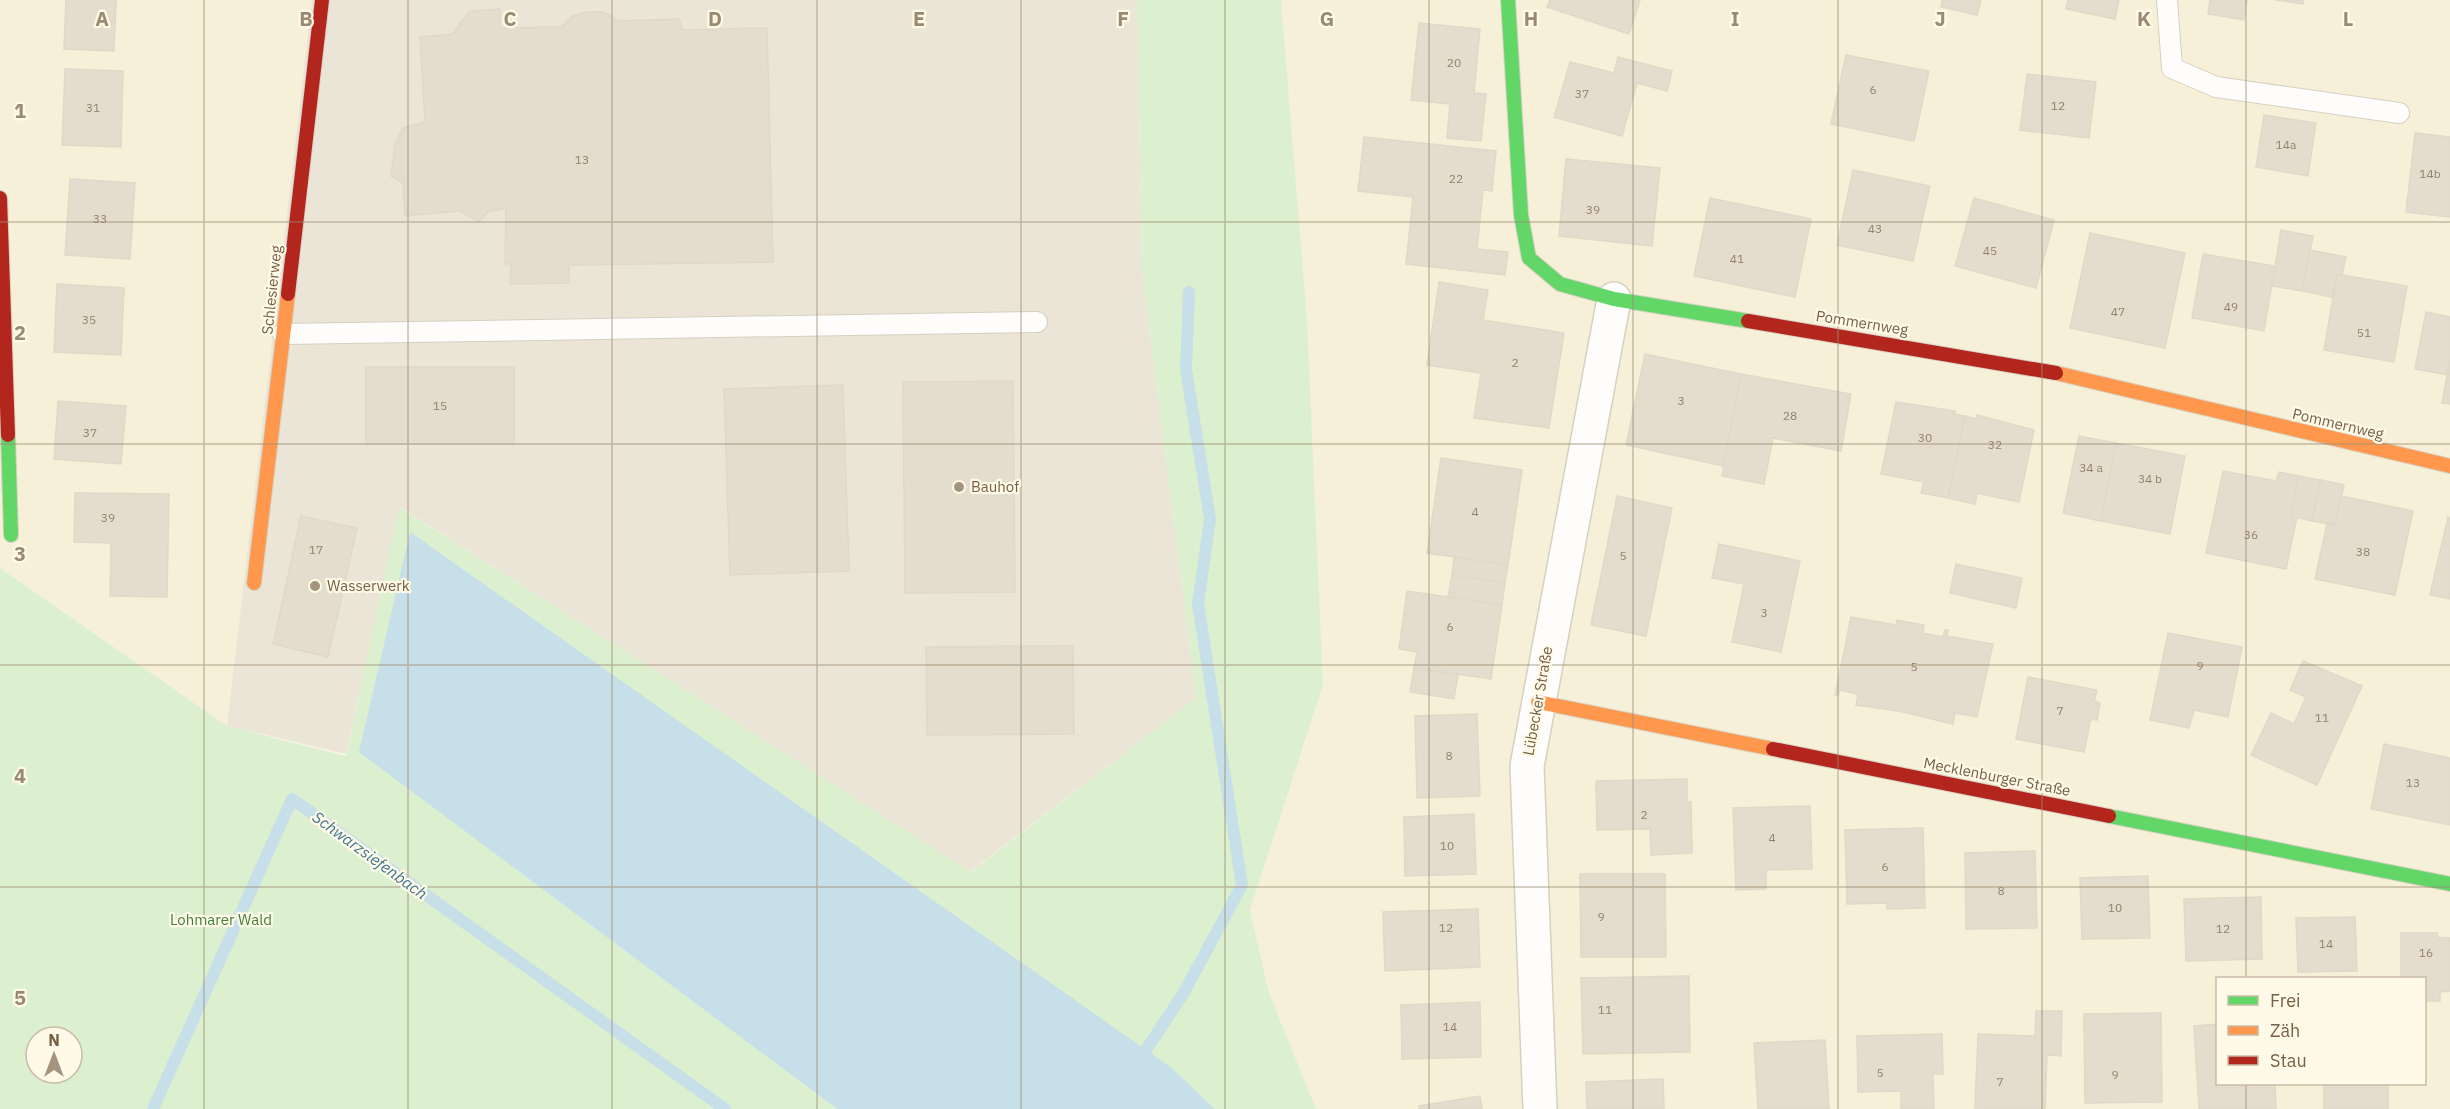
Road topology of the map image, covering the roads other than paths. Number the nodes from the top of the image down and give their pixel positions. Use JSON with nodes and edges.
{"nodes":[{"id":1,"x":322,"y":0,"type":"edge"},
{"id":2,"x":1508,"y":0,"type":"edge"},
{"id":3,"x":2167,"y":0,"type":"edge"},
{"id":4,"x":2399,"y":113,"type":"dead end"},
{"id":5,"x":0,"y":198,"type":"edge"},
{"id":6,"x":1614,"y":299,"type":"junction"},
{"id":7,"x":1037,"y":322,"type":"dead end"},
{"id":8,"x":283,"y":334,"type":"junction"},
{"id":9,"x":2450,"y":466,"type":"edge"},
{"id":10,"x":11,"y":535,"type":"dead end"},
{"id":11,"x":254,"y":583,"type":"dead end"},
{"id":12,"x":1538,"y":702,"type":"junction"},
{"id":13,"x":2450,"y":884,"type":"edge"},
{"id":14,"x":1540,"y":1109,"type":"edge"}],
"edges":[{"from":1,"to":8,"type":"street","name":"Schlesierweg"},
{"from":2,"to":6,"type":"street","name":"Pommernweg"},
{"from":3,"to":4,"type":"lane"},
{"from":5,"to":10,"type":"street"},
{"from":6,"to":9,"type":"street","name":"Pommernweg"},
{"from":6,"to":12,"type":"street","name":"Lübecker Straße"},
{"from":7,"to":8,"type":"lane"},
{"from":8,"to":11,"type":"street","name":"Schlesierweg"},
{"from":12,"to":13,"type":"street","name":"Mecklenburger Straße"},
{"from":12,"to":14,"type":"street","name":"Lübecker Straße"}]}
